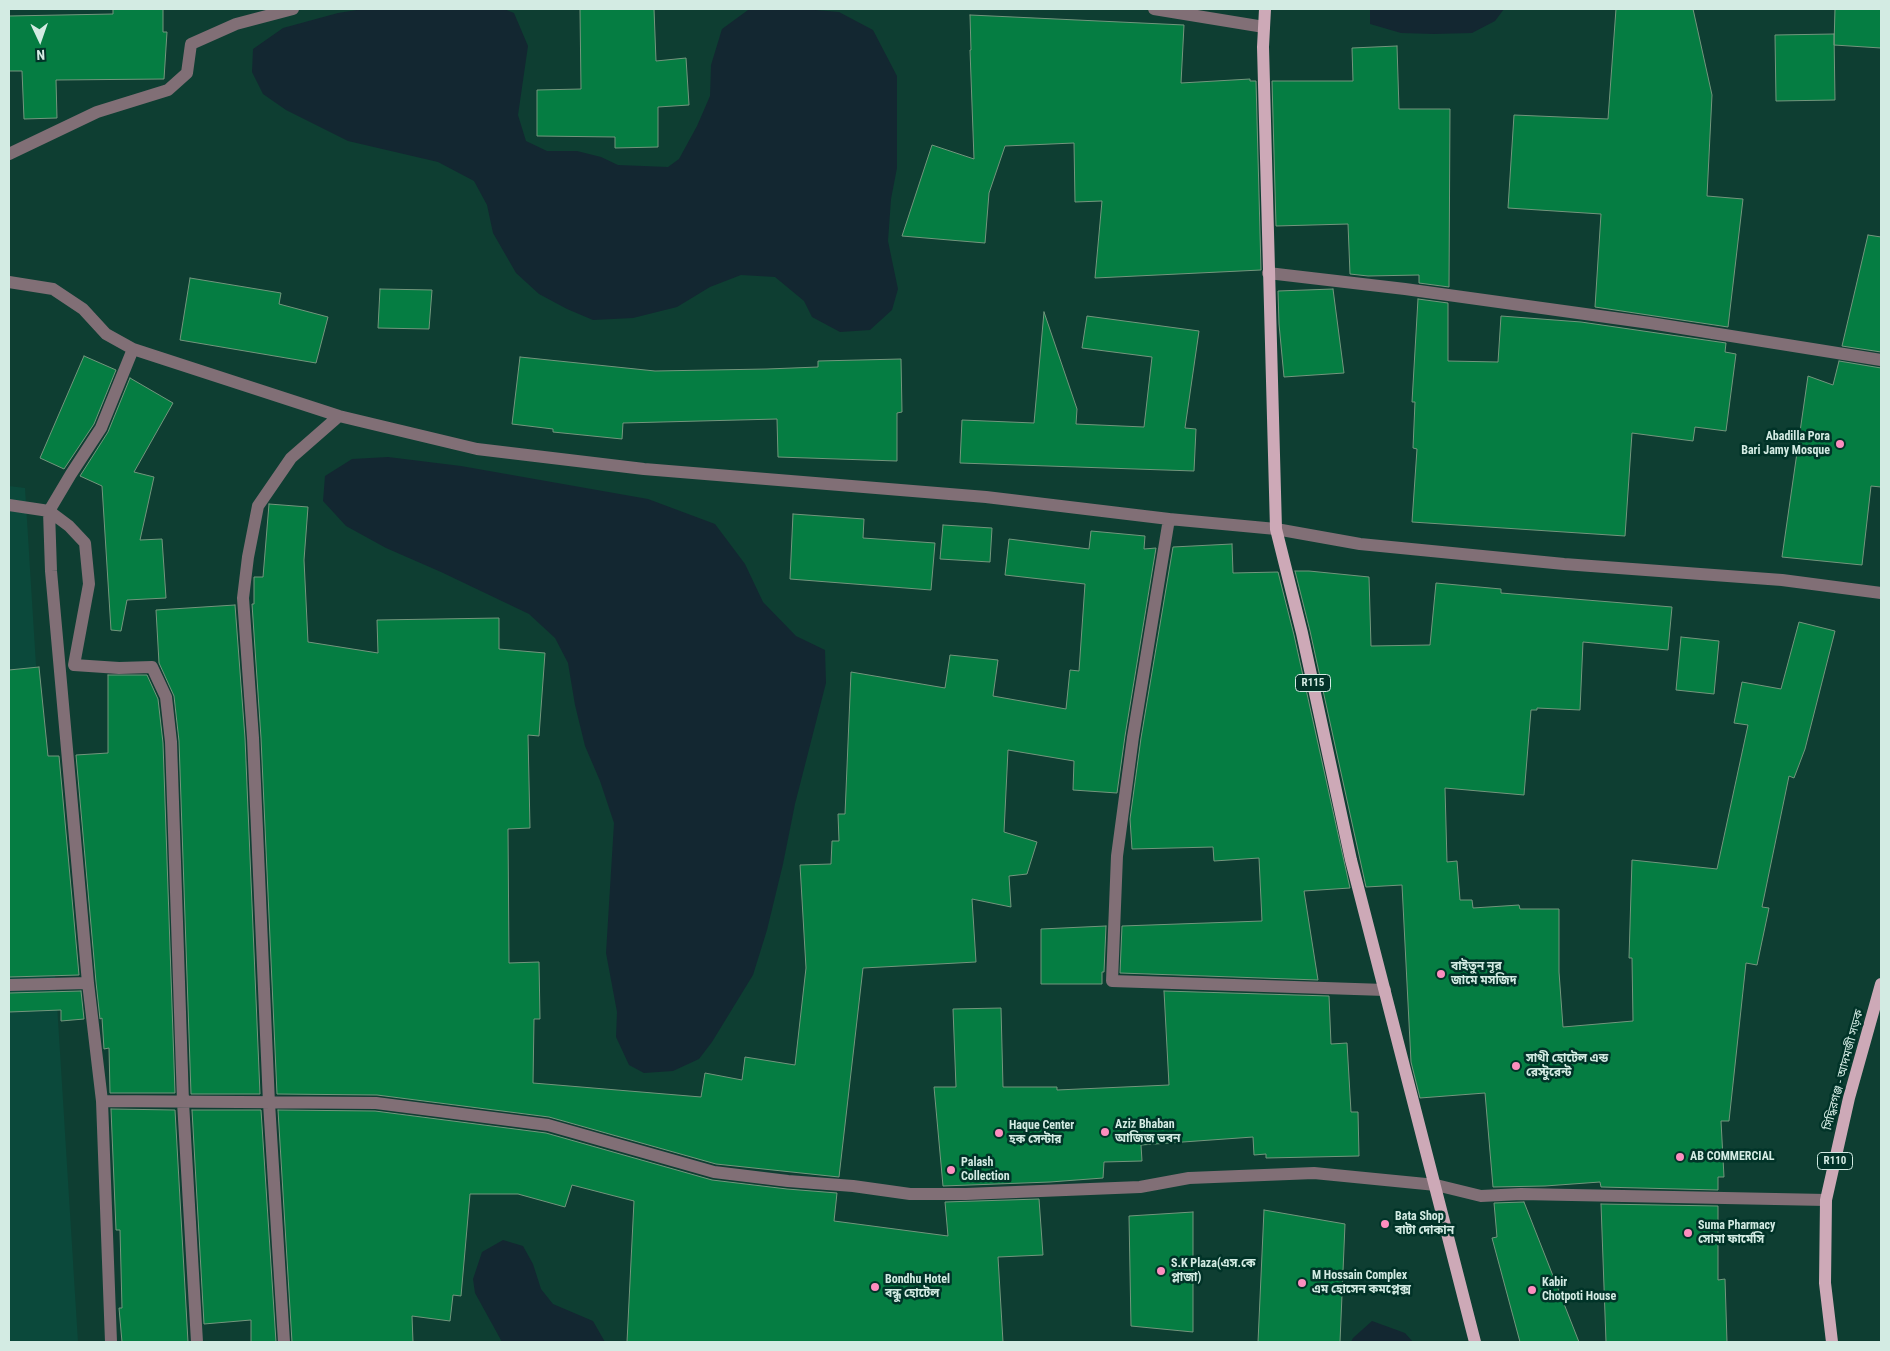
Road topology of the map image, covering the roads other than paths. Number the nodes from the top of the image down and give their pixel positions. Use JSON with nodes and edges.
{"nodes":[{"id":1,"x":293,"y":9,"type":"edge"},
{"id":2,"x":1154,"y":9,"type":"edge"},
{"id":3,"x":1265,"y":9,"type":"edge"},
{"id":4,"x":1264,"y":27,"type":"junction"},
{"id":5,"x":9,"y":154,"type":"edge"},
{"id":6,"x":1268,"y":273,"type":"junction"},
{"id":7,"x":9,"y":282,"type":"edge"},
{"id":8,"x":133,"y":349,"type":"junction"},
{"id":9,"x":1881,"y":360,"type":"edge"},
{"id":10,"x":339,"y":416,"type":"junction"},
{"id":11,"x":9,"y":505,"type":"edge"},
{"id":12,"x":49,"y":511,"type":"junction"},
{"id":13,"x":1169,"y":519,"type":"junction"},
{"id":14,"x":1276,"y":529,"type":"junction"},
{"id":15,"x":1881,"y":593,"type":"edge"},
{"id":16,"x":88,"y":983,"type":"junction"},
{"id":17,"x":1881,"y":984,"type":"edge"},
{"id":18,"x":9,"y":985,"type":"edge"},
{"id":19,"x":1386,"y":990,"type":"junction"},
{"id":20,"x":102,"y":1101,"type":"junction"},
{"id":21,"x":183,"y":1102,"type":"junction"},
{"id":22,"x":269,"y":1103,"type":"junction"},
{"id":23,"x":1436,"y":1185,"type":"junction"},
{"id":24,"x":1826,"y":1200,"type":"junction"},
{"id":25,"x":112,"y":1342,"type":"edge"},
{"id":26,"x":196,"y":1342,"type":"edge"},
{"id":27,"x":284,"y":1342,"type":"edge"},
{"id":28,"x":1475,"y":1342,"type":"edge"},
{"id":29,"x":1832,"y":1342,"type":"edge"}],
"edges":[{"from":1,"to":5,"type":"street"},
{"from":2,"to":4,"type":"street"},
{"from":3,"to":4,"type":"main road","number":"R115"},
{"from":4,"to":6,"type":"main road","number":"R115"},
{"from":6,"to":9,"type":"street"},
{"from":6,"to":14,"type":"main road","number":"R115"},
{"from":7,"to":8,"type":"street"},
{"from":8,"to":10,"type":"street"},
{"from":8,"to":12,"type":"street"},
{"from":10,"to":13,"type":"street"},
{"from":10,"to":22,"type":"street"},
{"from":11,"to":12,"type":"street"},
{"from":12,"to":16,"type":"street"},
{"from":12,"to":21,"type":"street"},
{"from":13,"to":14,"type":"street"},
{"from":13,"to":19,"type":"street"},
{"from":14,"to":15,"type":"street"},
{"from":14,"to":19,"type":"main road","number":"R115"},
{"from":16,"to":18,"type":"street"},
{"from":16,"to":20,"type":"street"},
{"from":17,"to":24,"type":"main road","name":"সিদ্ধিরগঞ্জ - আদমজী সড়ক","number":"R110"},
{"from":19,"to":23,"type":"main road","number":"R115"},
{"from":20,"to":21,"type":"street"},
{"from":20,"to":25,"type":"street"},
{"from":21,"to":22,"type":"street"},
{"from":21,"to":26,"type":"street"},
{"from":22,"to":23,"type":"street"},
{"from":22,"to":27,"type":"street"},
{"from":23,"to":24,"type":"street"},
{"from":23,"to":28,"type":"main road","number":"R115"},
{"from":24,"to":29,"type":"main road","name":"সিদ্ধিরগঞ্জ - আদমজী সড়ক","number":"R110"}]}
